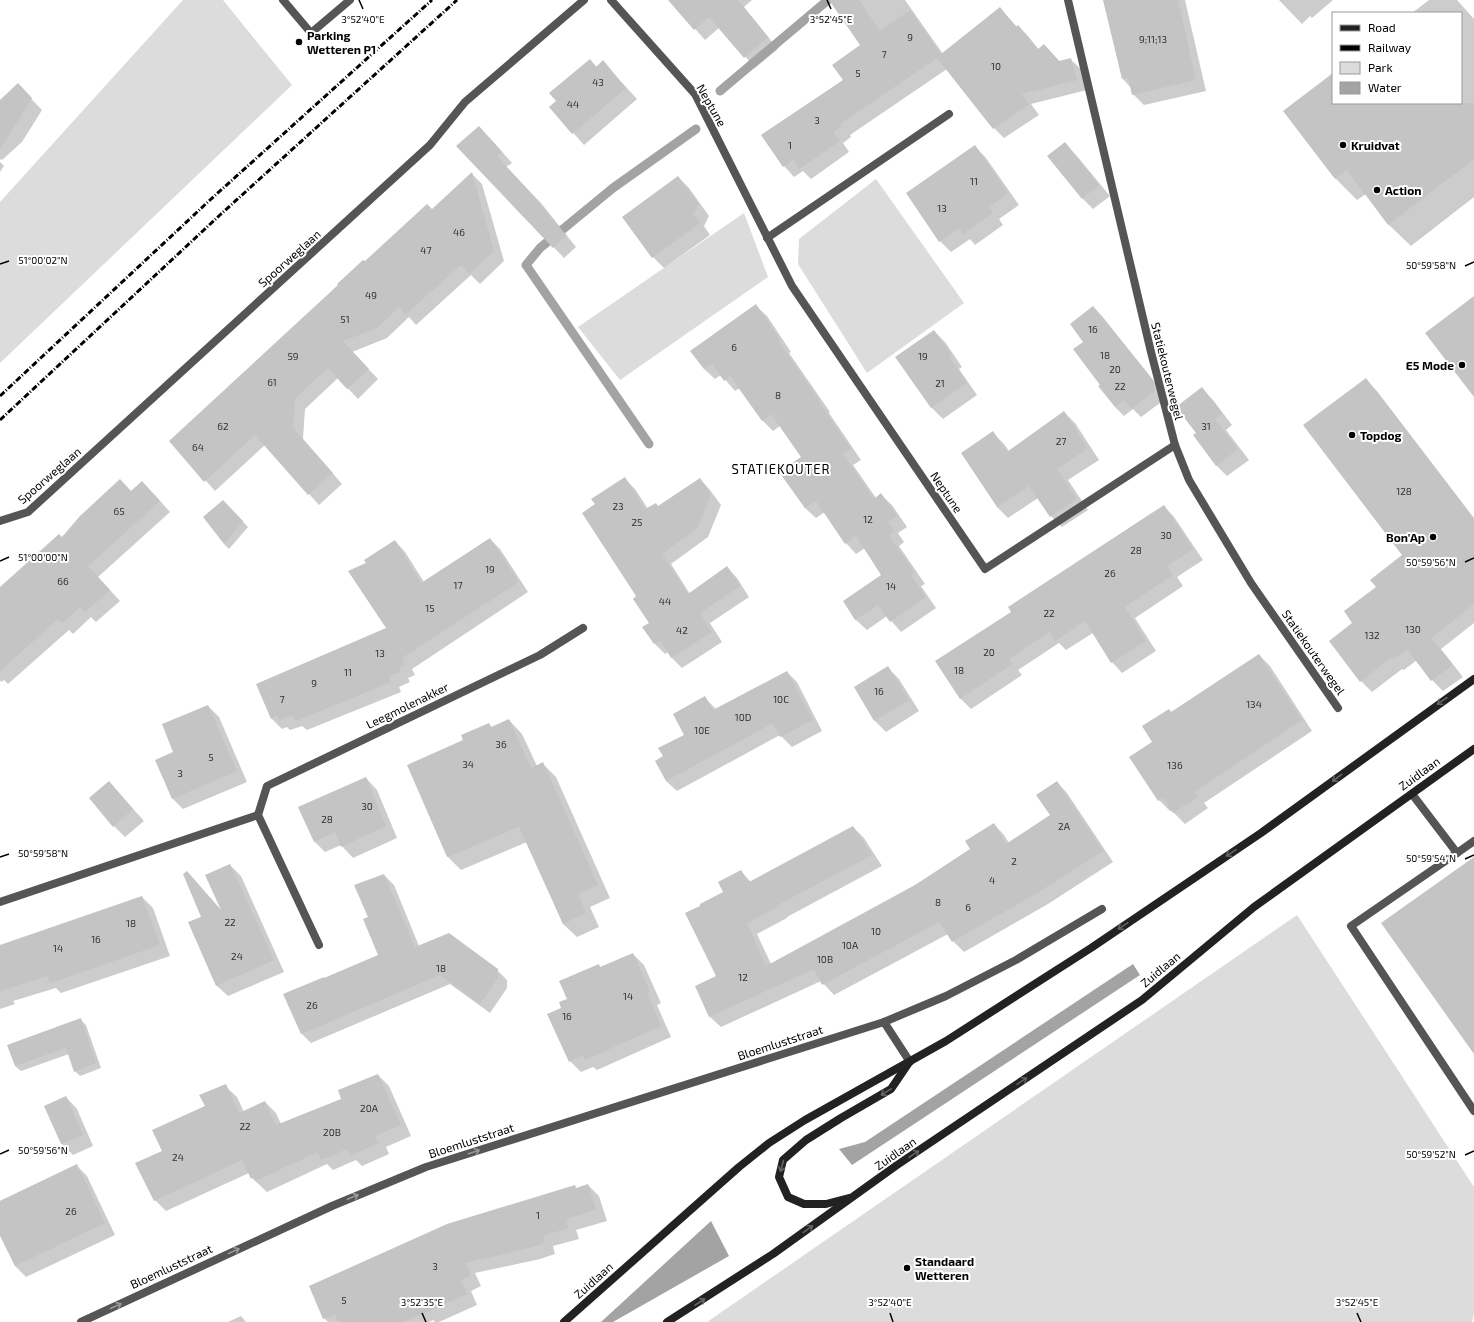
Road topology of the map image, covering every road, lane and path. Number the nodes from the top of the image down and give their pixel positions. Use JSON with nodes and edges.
{"nodes":[{"id":1,"x":283,"y":0,"type":"edge"},
{"id":2,"x":350,"y":0,"type":"edge"},
{"id":3,"x":584,"y":0,"type":"edge"},
{"id":4,"x":611,"y":0,"type":"edge"},
{"id":5,"x":1068,"y":0,"type":"edge"},
{"id":6,"x":949,"y":114,"type":"dead end"},
{"id":7,"x":767,"y":238,"type":"junction"},
{"id":8,"x":1174,"y":445,"type":"junction"},
{"id":9,"x":0,"y":521,"type":"edge"},
{"id":10,"x":583,"y":628,"type":"dead end"},
{"id":11,"x":1474,"y":679,"type":"edge"},
{"id":12,"x":1338,"y":708,"type":"dead end"},
{"id":13,"x":1474,"y":749,"type":"edge"},
{"id":14,"x":1412,"y":794,"type":"junction"},
{"id":15,"x":258,"y":815,"type":"junction"},
{"id":16,"x":1474,"y":841,"type":"edge"},
{"id":17,"x":1457,"y":853,"type":"junction"},
{"id":18,"x":0,"y":902,"type":"edge"},
{"id":19,"x":1102,"y":909,"type":"dead end"},
{"id":20,"x":319,"y":945,"type":"dead end"},
{"id":21,"x":884,"y":1022,"type":"junction"},
{"id":22,"x":910,"y":1062,"type":"junction"},
{"id":23,"x":1474,"y":1111,"type":"edge"},
{"id":24,"x":854,"y":1196,"type":"junction"},
{"id":25,"x":81,"y":1322,"type":"edge"},
{"id":26,"x":564,"y":1322,"type":"edge"},
{"id":27,"x":667,"y":1322,"type":"edge"}],
"edges":[{"from":1,"to":2,"type":"street"},
{"from":3,"to":9,"type":"street","name":"Spoorweglaan"},
{"from":4,"to":7,"type":"street","name":"Neptune"},
{"from":5,"to":8,"type":"street","name":"Statiekouterwegel"},
{"from":6,"to":7,"type":"street"},
{"from":7,"to":8,"type":"street","name":"Neptune"},
{"from":8,"to":12,"type":"street","name":"Statiekouterwegel"},
{"from":10,"to":15,"type":"street","name":"Leegmolenakker"},
{"from":11,"to":22,"type":"main road","name":"Zuidlaan","one_way":true},
{"from":13,"to":14,"type":"main road","name":"Zuidlaan"},
{"from":14,"to":17,"type":"street"},
{"from":24,"to":14,"type":"main road","name":"Zuidlaan","one_way":true},
{"from":15,"to":18,"type":"street"},
{"from":15,"to":20,"type":"street"},
{"from":16,"to":17,"type":"street"},
{"from":17,"to":23,"type":"street"},
{"from":19,"to":21,"type":"street","name":"Bloemluststraat"},
{"from":21,"to":22,"type":"street"},
{"from":25,"to":21,"type":"street","name":"Bloemluststraat","one_way":true},
{"from":22,"to":24,"type":"main road","name":"Zuidlaan","one_way":true},
{"from":22,"to":26,"type":"main road","name":"Zuidlaan"},
{"from":27,"to":24,"type":"main road","name":"Zuidlaan","one_way":true}]}
